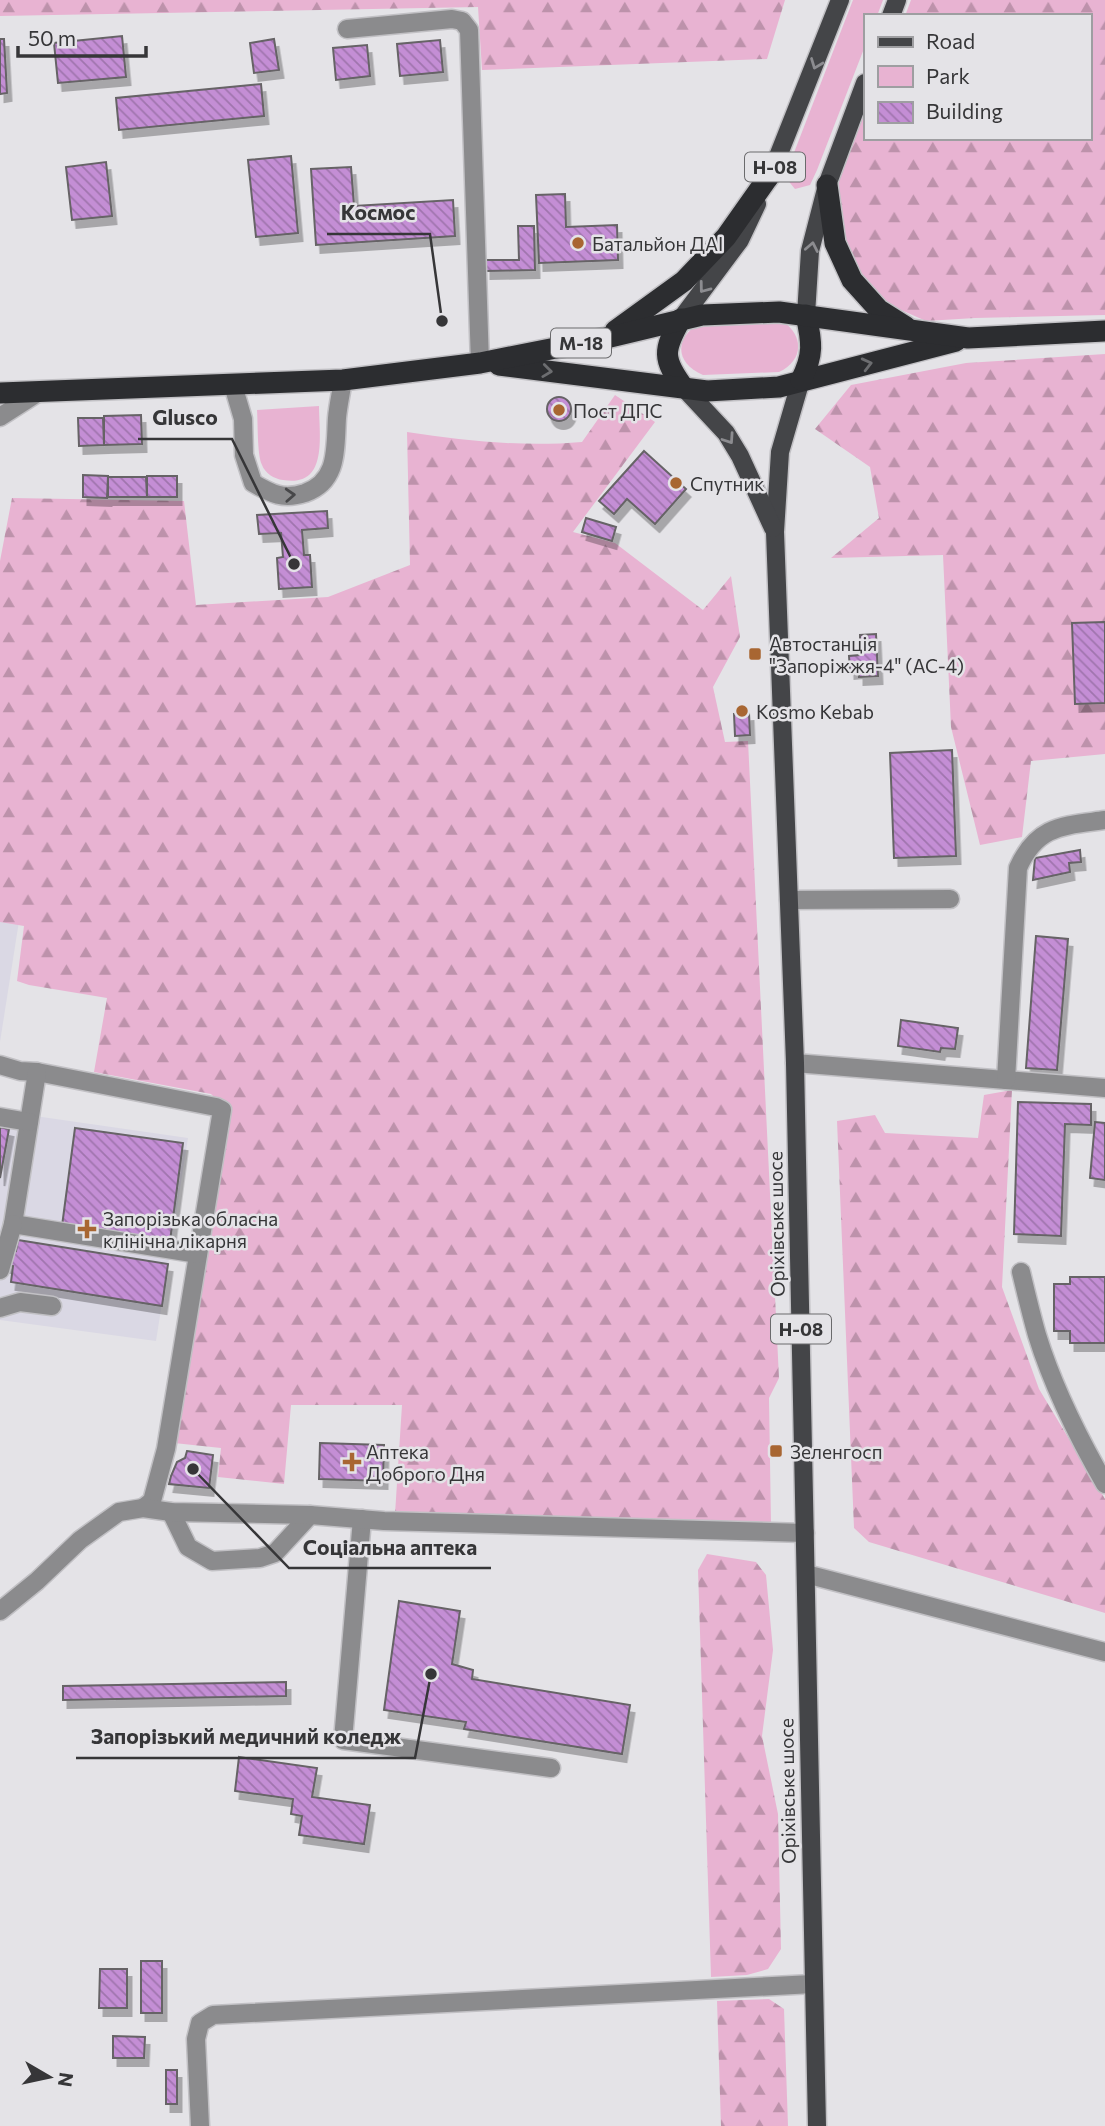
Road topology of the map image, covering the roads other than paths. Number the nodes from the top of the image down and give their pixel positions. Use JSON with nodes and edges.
{"nodes":[{"id":1,"x":840,"y":0,"type":"edge"},
{"id":2,"x":347,"y":29,"type":"dead end"},
{"id":3,"x":864,"y":86,"type":"edge"},
{"id":4,"x":774,"y":169,"type":"junction"},
{"id":5,"x":827,"y":185,"type":"junction"},
{"id":6,"x":806,"y":315,"type":"junction"},
{"id":7,"x":681,"y":319,"type":"junction"},
{"id":8,"x":1105,"y":331,"type":"edge"},
{"id":9,"x":914,"y":332,"type":"junction"},
{"id":10,"x":606,"y":338,"type":"junction"},
{"id":11,"x":968,"y":338,"type":"junction"},
{"id":12,"x":480,"y":363,"type":"junction"},
{"id":13,"x":343,"y":380,"type":"junction"},
{"id":14,"x":801,"y":380,"type":"junction"},
{"id":15,"x":233,"y":385,"type":"junction"},
{"id":16,"x":684,"y":388,"type":"junction"},
{"id":17,"x":39,"y":392,"type":"junction"},
{"id":18,"x":0,"y":393,"type":"edge"},
{"id":19,"x":0,"y":417,"type":"edge"},
{"id":20,"x":775,"y":531,"type":"junction"},
{"id":21,"x":1105,"y":820,"type":"edge"},
{"id":22,"x":950,"y":899,"type":"dead end"},
{"id":23,"x":789,"y":900,"type":"junction"},
{"id":24,"x":795,"y":1063,"type":"junction"},
{"id":25,"x":0,"y":1065,"type":"edge"},
{"id":26,"x":37,"y":1072,"type":"junction"},
{"id":27,"x":1006,"y":1080,"type":"junction"},
{"id":28,"x":1105,"y":1087,"type":"edge"},
{"id":29,"x":0,"y":1117,"type":"edge"},
{"id":30,"x":29,"y":1122,"type":"junction"},
{"id":31,"x":13,"y":1224,"type":"junction"},
{"id":32,"x":198,"y":1254,"type":"junction"},
{"id":33,"x":0,"y":1270,"type":"edge"},
{"id":34,"x":1021,"y":1272,"type":"dead end"},
{"id":35,"x":52,"y":1306,"type":"dead end"},
{"id":36,"x":0,"y":1308,"type":"edge"},
{"id":37,"x":1105,"y":1484,"type":"edge"},
{"id":38,"x":143,"y":1508,"type":"junction"},
{"id":39,"x":171,"y":1512,"type":"junction"},
{"id":40,"x":310,"y":1515,"type":"junction"},
{"id":41,"x":362,"y":1519,"type":"junction"},
{"id":42,"x":805,"y":1533,"type":"junction"},
{"id":43,"x":806,"y":1574,"type":"junction"},
{"id":44,"x":0,"y":1611,"type":"edge"},
{"id":45,"x":1105,"y":1652,"type":"edge"},
{"id":46,"x":551,"y":1768,"type":"dead end"},
{"id":47,"x":813,"y":1984,"type":"junction"},
{"id":48,"x":200,"y":2126,"type":"edge"},
{"id":49,"x":817,"y":2126,"type":"edge"}],
"edges":[{"from":1,"to":4,"type":"main road","number":"Н-08","one_way":true},
{"from":2,"to":12,"type":"street"},
{"from":3,"to":5,"type":"main road","number":"Н-08"},
{"from":4,"to":7,"type":"main road","number":"Н-08","one_way":true},
{"from":4,"to":10,"type":"highway"},
{"from":6,"to":5,"type":"main road","number":"Н-08","one_way":true},
{"from":5,"to":9,"type":"highway"},
{"from":6,"to":7,"type":"highway","number":"М-18"},
{"from":6,"to":9,"type":"highway","number":"М-18"},
{"from":6,"to":14,"type":"highway","number":"Н-08"},
{"from":7,"to":10,"type":"highway","number":"М-18"},
{"from":7,"to":16,"type":"highway","number":"Н-08"},
{"from":8,"to":11,"type":"highway","number":"М-18"},
{"from":9,"to":11,"type":"highway","number":"М-18"},
{"from":10,"to":12,"type":"highway","number":"М-18"},
{"from":14,"to":11,"type":"highway","number":"М-18","one_way":true},
{"from":12,"to":13,"type":"highway","number":"М-18"},
{"from":12,"to":16,"type":"highway","number":"М-18","one_way":true},
{"from":13,"to":15,"type":"highway","number":"М-18"},
{"from":15,"to":13,"type":"street","one_way":true},
{"from":14,"to":16,"type":"highway","number":"М-18"},
{"from":14,"to":20,"type":"main road","name":"Оріхівське шосе","number":"Н-08"},
{"from":15,"to":17,"type":"highway","number":"М-18"},
{"from":16,"to":20,"type":"main road","name":"Оріхівське шосе","number":"Н-08","one_way":true},
{"from":17,"to":18,"type":"highway","number":"М-18"},
{"from":17,"to":19,"type":"street"},
{"from":20,"to":23,"type":"main road","name":"Оріхівське шосе","number":"Н-08"},
{"from":21,"to":27,"type":"street"},
{"from":22,"to":23,"type":"street"},
{"from":23,"to":24,"type":"main road","name":"Оріхівське шосе","number":"Н-08"},
{"from":24,"to":27,"type":"street"},
{"from":24,"to":42,"type":"main road","name":"Оріхівське шосе","number":"Н-08"},
{"from":25,"to":26,"type":"street"},
{"from":26,"to":30,"type":"street"},
{"from":26,"to":32,"type":"street"},
{"from":27,"to":28,"type":"street"},
{"from":29,"to":30,"type":"street"},
{"from":30,"to":31,"type":"street"},
{"from":31,"to":32,"type":"street"},
{"from":31,"to":33,"type":"street"},
{"from":32,"to":38,"type":"street"},
{"from":34,"to":37,"type":"street"},
{"from":35,"to":36,"type":"street"},
{"from":38,"to":39,"type":"street"},
{"from":38,"to":44,"type":"street"},
{"from":39,"to":40,"type":"street"},
{"from":39,"to":40,"type":"street"},
{"from":40,"to":41,"type":"street"},
{"from":41,"to":42,"type":"street"},
{"from":41,"to":46,"type":"street"},
{"from":42,"to":43,"type":"main road","name":"Оріхівське шосе","number":"Н-08"},
{"from":43,"to":45,"type":"street"},
{"from":43,"to":47,"type":"main road","name":"Оріхівське шосе","number":"Н-08"},
{"from":47,"to":48,"type":"street"},
{"from":47,"to":49,"type":"main road","name":"Оріхівське шосе","number":"Н-08"}]}
